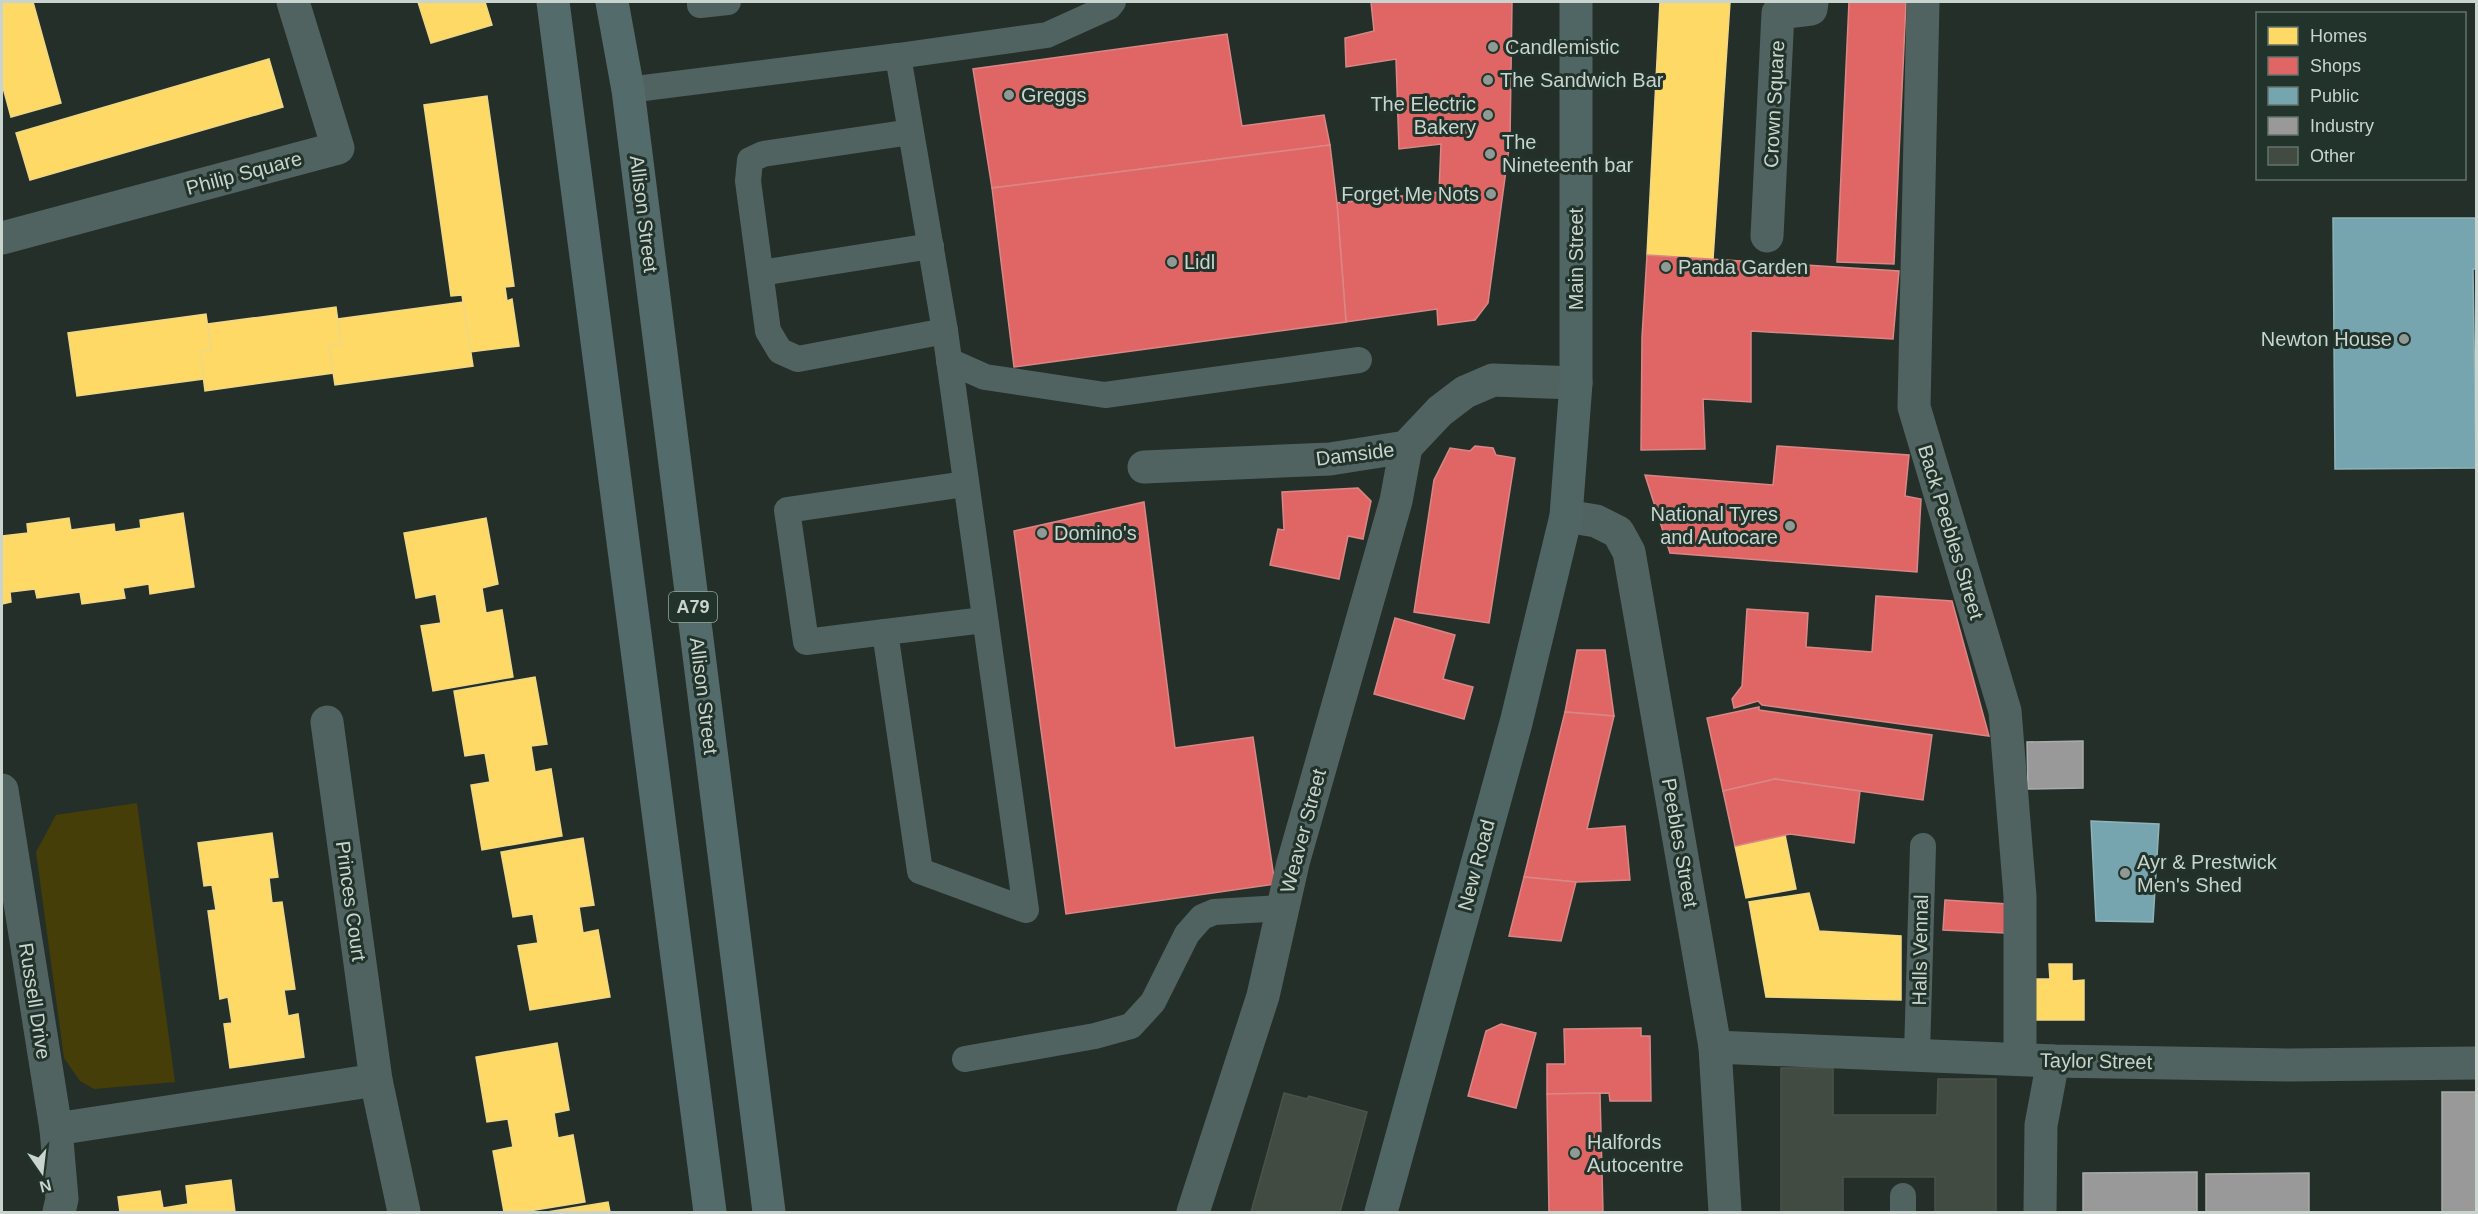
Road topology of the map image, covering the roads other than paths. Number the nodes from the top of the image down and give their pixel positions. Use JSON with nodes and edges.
{"nodes":[{"id":1,"x":293,"y":2,"type":"edge"},
{"id":2,"x":553,"y":2,"type":"edge"},
{"id":3,"x":612,"y":2,"type":"edge"},
{"id":4,"x":700,"y":2,"type":"edge"},
{"id":5,"x":728,"y":2,"type":"edge"},
{"id":6,"x":1113,"y":2,"type":"edge"},
{"id":7,"x":1576,"y":2,"type":"edge"},
{"id":8,"x":1812,"y":2,"type":"edge"},
{"id":9,"x":1923,"y":2,"type":"edge"},
{"id":10,"x":898,"y":56,"type":"junction"},
{"id":11,"x":628,"y":90,"type":"junction"},
{"id":12,"x":911,"y":132,"type":"junction"},
{"id":13,"x":1767,"y":236,"type":"dead end"},
{"id":14,"x":2,"y":238,"type":"edge"},
{"id":15,"x":930,"y":246,"type":"junction"},
{"id":16,"x":760,"y":273,"type":"junction"},
{"id":17,"x":945,"y":331,"type":"junction"},
{"id":18,"x":1359,"y":360,"type":"dead end"},
{"id":19,"x":949,"y":361,"type":"junction"},
{"id":20,"x":1576,"y":382,"type":"junction"},
{"id":21,"x":1406,"y":447,"type":"junction"},
{"id":22,"x":1144,"y":467,"type":"dead end"},
{"id":23,"x":965,"y":484,"type":"junction"},
{"id":24,"x":1566,"y":516,"type":"junction"},
{"id":25,"x":984,"y":620,"type":"junction"},
{"id":26,"x":885,"y":632,"type":"junction"},
{"id":27,"x":327,"y":722,"type":"dead end"},
{"id":28,"x":2,"y":790,"type":"edge"},
{"id":29,"x":1923,"y":846,"type":"dead end"},
{"id":30,"x":1283,"y":909,"type":"junction"},
{"id":31,"x":1715,"y":1047,"type":"junction"},
{"id":32,"x":1917,"y":1054,"type":"junction"},
{"id":33,"x":964,"y":1059,"type":"dead end"},
{"id":34,"x":2020,"y":1059,"type":"junction"},
{"id":35,"x":2053,"y":1061,"type":"junction"},
{"id":36,"x":2476,"y":1063,"type":"edge"},
{"id":37,"x":375,"y":1080,"type":"junction"},
{"id":38,"x":56,"y":1129,"type":"junction"},
{"id":39,"x":59,"y":1212,"type":"edge"},
{"id":40,"x":404,"y":1212,"type":"edge"},
{"id":41,"x":710,"y":1212,"type":"edge"},
{"id":42,"x":769,"y":1212,"type":"edge"},
{"id":43,"x":1193,"y":1212,"type":"edge"},
{"id":44,"x":1381,"y":1212,"type":"edge"},
{"id":45,"x":1725,"y":1212,"type":"edge"},
{"id":46,"x":2040,"y":1212,"type":"edge"}],
"edges":[{"from":1,"to":14,"type":"street","name":"Philip Square"},
{"from":2,"to":41,"type":"main road"},
{"from":3,"to":11,"type":"main road","name":"Allison Street","number":"A79"},
{"from":4,"to":5,"type":"lane"},
{"from":6,"to":10,"type":"lane"},
{"from":7,"to":20,"type":"street","name":"Main Street"},
{"from":8,"to":13,"type":"street","name":"Crown Square"},
{"from":9,"to":34,"type":"street","name":"Back Peebles Street"},
{"from":10,"to":11,"type":"lane"},
{"from":10,"to":12,"type":"lane"},
{"from":11,"to":42,"type":"main road","name":"Allison Street","number":"A79"},
{"from":12,"to":15,"type":"lane"},
{"from":12,"to":16,"type":"lane"},
{"from":15,"to":16,"type":"lane"},
{"from":15,"to":17,"type":"lane"},
{"from":16,"to":17,"type":"lane"},
{"from":17,"to":19,"type":"lane"},
{"from":18,"to":19,"type":"lane"},
{"from":19,"to":23,"type":"lane"},
{"from":20,"to":21,"type":"street","name":"Damside"},
{"from":20,"to":24,"type":"street","name":"Main Street"},
{"from":21,"to":22,"type":"street","name":"Damside"},
{"from":21,"to":30,"type":"street","name":"Weaver Street"},
{"from":23,"to":25,"type":"lane"},
{"from":23,"to":26,"type":"lane"},
{"from":24,"to":31,"type":"street","name":"Peebles Street"},
{"from":24,"to":44,"type":"street","name":"New Road"},
{"from":25,"to":26,"type":"lane"},
{"from":25,"to":26,"type":"lane"},
{"from":27,"to":37,"type":"street","name":"Princes Court"},
{"from":28,"to":38,"type":"street","name":"Russell Drive"},
{"from":29,"to":32,"type":"lane","name":"Halls Vennal"},
{"from":30,"to":33,"type":"lane"},
{"from":30,"to":43,"type":"street","name":"Weaver Street"},
{"from":31,"to":32,"type":"street","name":"Taylor Street"},
{"from":31,"to":45,"type":"street","name":"Peebles Street"},
{"from":32,"to":34,"type":"street","name":"Taylor Street"},
{"from":34,"to":35,"type":"street","name":"Taylor Street"},
{"from":35,"to":36,"type":"street","name":"Taylor Street"},
{"from":35,"to":46,"type":"street"},
{"from":37,"to":38,"type":"street"},
{"from":37,"to":40,"type":"street","name":"Princes Court"},
{"from":38,"to":39,"type":"street","name":"Russell Drive"}]}
